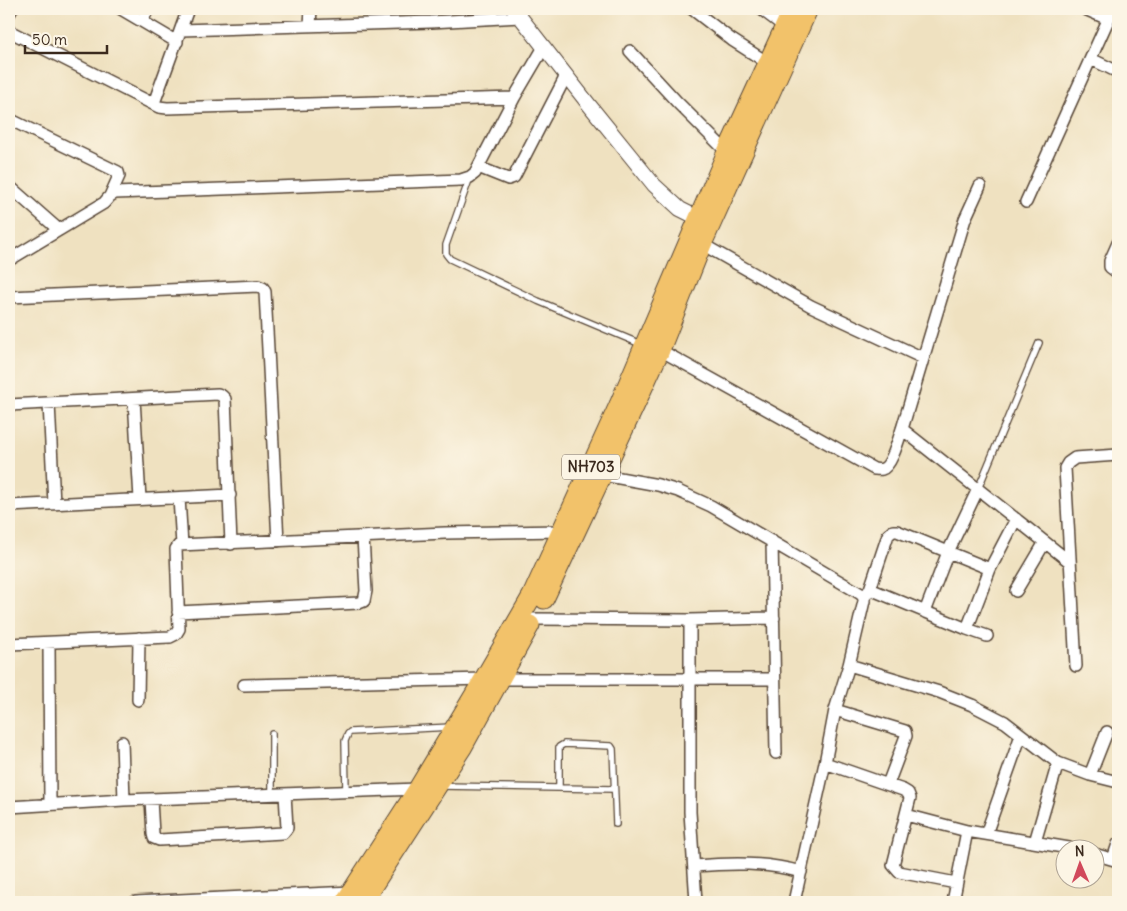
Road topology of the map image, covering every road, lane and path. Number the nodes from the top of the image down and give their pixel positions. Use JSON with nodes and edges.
{"nodes":[{"id":1,"x":12,"y":9,"type":"edge"},
{"id":2,"x":121,"y":9,"type":"edge"},
{"id":3,"x":148,"y":9,"type":"edge"},
{"id":4,"x":188,"y":9,"type":"edge"},
{"id":5,"x":311,"y":9,"type":"edge"},
{"id":6,"x":692,"y":9,"type":"edge"},
{"id":7,"x":761,"y":9,"type":"edge"},
{"id":8,"x":793,"y":9,"type":"edge"},
{"id":9,"x":808,"y":9,"type":"edge"},
{"id":10,"x":1085,"y":9,"type":"edge"},
{"id":11,"x":518,"y":13,"type":"edge"},
{"id":12,"x":9,"y":14,"type":"edge"},
{"id":13,"x":1110,"y":14,"type":"edge"},
{"id":14,"x":142,"y":21,"type":"junction"},
{"id":15,"x":310,"y":25,"type":"junction"},
{"id":16,"x":785,"y":27,"type":"junction"},
{"id":17,"x":181,"y":30,"type":"junction"},
{"id":18,"x":9,"y":31,"type":"edge"},
{"id":19,"x":177,"y":42,"type":"junction"},
{"id":20,"x":544,"y":47,"type":"junction"},
{"id":21,"x":630,"y":51,"type":"dead end"},
{"id":22,"x":1090,"y":59,"type":"junction"},
{"id":23,"x":768,"y":63,"type":"junction"},
{"id":24,"x":1118,"y":72,"type":"edge"},
{"id":25,"x":566,"y":76,"type":"junction"},
{"id":26,"x":514,"y":98,"type":"junction"},
{"id":27,"x":154,"y":104,"type":"junction"},
{"id":28,"x":9,"y":119,"type":"edge"},
{"id":29,"x":727,"y":152,"type":"junction"},
{"id":30,"x":478,"y":167,"type":"junction"},
{"id":31,"x":470,"y":177,"type":"junction"},
{"id":32,"x":9,"y":186,"type":"edge"},
{"id":33,"x":980,"y":186,"type":"dead end"},
{"id":34,"x":110,"y":196,"type":"junction"},
{"id":35,"x":1026,"y":202,"type":"dead end"},
{"id":36,"x":705,"y":222,"type":"junction"},
{"id":37,"x":59,"y":230,"type":"junction"},
{"id":38,"x":1118,"y":243,"type":"edge"},
{"id":39,"x":702,"y":244,"type":"junction"},
{"id":40,"x":9,"y":260,"type":"edge"},
{"id":41,"x":1118,"y":273,"type":"edge"},
{"id":42,"x":9,"y":297,"type":"edge"},
{"id":43,"x":1039,"y":343,"type":"dead end"},
{"id":44,"x":652,"y":348,"type":"junction"},
{"id":45,"x":923,"y":358,"type":"junction"},
{"id":46,"x":134,"y":399,"type":"junction"},
{"id":47,"x":49,"y":403,"type":"junction"},
{"id":48,"x":9,"y":405,"type":"edge"},
{"id":49,"x":902,"y":429,"type":"junction"},
{"id":50,"x":1118,"y":455,"type":"edge"},
{"id":51,"x":603,"y":475,"type":"junction"},
{"id":52,"x":978,"y":488,"type":"junction"},
{"id":53,"x":230,"y":495,"type":"junction"},
{"id":54,"x":179,"y":498,"type":"junction"},
{"id":55,"x":140,"y":499,"type":"junction"},
{"id":56,"x":54,"y":504,"type":"junction"},
{"id":57,"x":9,"y":506,"type":"edge"},
{"id":58,"x":1016,"y":519,"type":"junction"},
{"id":59,"x":568,"y":534,"type":"junction"},
{"id":60,"x":363,"y":537,"type":"junction"},
{"id":61,"x":278,"y":541,"type":"junction"},
{"id":62,"x":772,"y":541,"type":"junction"},
{"id":63,"x":1045,"y":542,"type":"junction"},
{"id":64,"x":231,"y":544,"type":"junction"},
{"id":65,"x":182,"y":545,"type":"junction"},
{"id":66,"x":948,"y":552,"type":"junction"},
{"id":67,"x":1070,"y":562,"type":"junction"},
{"id":68,"x":990,"y":569,"type":"junction"},
{"id":69,"x":1016,"y":591,"type":"dead end"},
{"id":70,"x":867,"y":593,"type":"junction"},
{"id":71,"x":178,"y":612,"type":"junction"},
{"id":72,"x":925,"y":612,"type":"junction"},
{"id":73,"x":774,"y":618,"type":"junction"},
{"id":74,"x":533,"y":619,"type":"junction"},
{"id":75,"x":690,"y":620,"type":"junction"},
{"id":76,"x":967,"y":629,"type":"junction"},
{"id":77,"x":987,"y":636,"type":"dead end"},
{"id":78,"x":139,"y":638,"type":"junction"},
{"id":79,"x":49,"y":643,"type":"junction"},
{"id":80,"x":9,"y":644,"type":"edge"},
{"id":81,"x":849,"y":664,"type":"junction"},
{"id":82,"x":1076,"y":666,"type":"dead end"},
{"id":83,"x":492,"y":679,"type":"junction"},
{"id":84,"x":774,"y":679,"type":"junction"},
{"id":85,"x":689,"y":680,"type":"junction"},
{"id":86,"x":244,"y":685,"type":"dead end"},
{"id":87,"x":138,"y":700,"type":"dead end"},
{"id":88,"x":835,"y":710,"type":"junction"},
{"id":89,"x":455,"y":727,"type":"junction"},
{"id":90,"x":1107,"y":732,"type":"dead end"},
{"id":91,"x":272,"y":734,"type":"dead end"},
{"id":92,"x":1021,"y":735,"type":"junction"},
{"id":93,"x":122,"y":742,"type":"dead end"},
{"id":94,"x":776,"y":753,"type":"dead end"},
{"id":95,"x":825,"y":763,"type":"junction"},
{"id":96,"x":1058,"y":763,"type":"junction"},
{"id":97,"x":1090,"y":775,"type":"junction"},
{"id":98,"x":1118,"y":782,"type":"edge"},
{"id":99,"x":888,"y":784,"type":"junction"},
{"id":100,"x":427,"y":788,"type":"junction"},
{"id":101,"x":559,"y":788,"type":"junction"},
{"id":102,"x":614,"y":790,"type":"junction"},
{"id":103,"x":346,"y":791,"type":"junction"},
{"id":104,"x":272,"y":794,"type":"junction"},
{"id":105,"x":285,"y":794,"type":"junction"},
{"id":106,"x":124,"y":800,"type":"junction"},
{"id":107,"x":151,"y":800,"type":"junction"},
{"id":108,"x":50,"y":804,"type":"junction"},
{"id":109,"x":9,"y":807,"type":"edge"},
{"id":110,"x":906,"y":815,"type":"junction"},
{"id":111,"x":616,"y":824,"type":"dead end"},
{"id":112,"x":967,"y":831,"type":"junction"},
{"id":113,"x":986,"y":834,"type":"junction"},
{"id":114,"x":1035,"y":842,"type":"junction"},
{"id":115,"x":1118,"y":844,"type":"edge"},
{"id":116,"x":1054,"y":845,"type":"edge"},
{"id":117,"x":1116,"y":860,"type":"edge"},
{"id":118,"x":694,"y":866,"type":"junction"},
{"id":119,"x":801,"y":872,"type":"junction"},
{"id":120,"x":956,"y":883,"type":"junction"},
{"id":121,"x":353,"y":899,"type":"edge"},
{"id":122,"x":135,"y":902,"type":"edge"},
{"id":123,"x":696,"y":902,"type":"edge"},
{"id":124,"x":794,"y":902,"type":"edge"},
{"id":125,"x":953,"y":902,"type":"edge"}],
"edges":[{"from":1,"to":12,"type":"street"},
{"from":2,"to":14,"type":"street"},
{"from":3,"to":14,"type":"street"},
{"from":4,"to":17,"type":"street"},
{"from":5,"to":15,"type":"street"},
{"from":6,"to":23,"type":"street"},
{"from":7,"to":16,"type":"street"},
{"from":8,"to":16,"type":"highway","number":"NH703"},
{"from":9,"to":36,"type":"highway","number":"NH703"},
{"from":10,"to":13,"type":"street"},
{"from":11,"to":15,"type":"street"},
{"from":11,"to":20,"type":"street"},
{"from":13,"to":22,"type":"street"},
{"from":14,"to":19,"type":"street"},
{"from":15,"to":17,"type":"street"},
{"from":16,"to":23,"type":"highway","number":"NH703"},
{"from":17,"to":19,"type":"street"},
{"from":18,"to":27,"type":"street"},
{"from":19,"to":27,"type":"street"},
{"from":20,"to":25,"type":"street"},
{"from":20,"to":26,"type":"street"},
{"from":21,"to":29,"type":"street"},
{"from":22,"to":24,"type":"street"},
{"from":22,"to":35,"type":"street"},
{"from":23,"to":29,"type":"highway","number":"NH703"},
{"from":25,"to":30,"type":"street"},
{"from":25,"to":36,"type":"street"},
{"from":26,"to":27,"type":"street"},
{"from":26,"to":30,"type":"street"},
{"from":28,"to":34,"type":"street"},
{"from":29,"to":36,"type":"highway","number":"NH703"},
{"from":30,"to":31,"type":"street"},
{"from":31,"to":34,"type":"street"},
{"from":31,"to":44,"type":"lane"},
{"from":32,"to":37,"type":"street"},
{"from":33,"to":45,"type":"street"},
{"from":34,"to":37,"type":"street"},
{"from":36,"to":39,"type":"highway","number":"NH703"},
{"from":36,"to":44,"type":"highway","number":"NH703"},
{"from":37,"to":40,"type":"street"},
{"from":38,"to":41,"type":"street"},
{"from":39,"to":44,"type":"highway","number":"NH703"},
{"from":39,"to":45,"type":"street"},
{"from":42,"to":61,"type":"street"},
{"from":43,"to":52,"type":"lane"},
{"from":44,"to":49,"type":"street"},
{"from":44,"to":51,"type":"highway","number":"NH703"},
{"from":44,"to":59,"type":"highway","number":"NH703"},
{"from":45,"to":49,"type":"street"},
{"from":46,"to":47,"type":"street"},
{"from":46,"to":53,"type":"street"},
{"from":46,"to":55,"type":"street"},
{"from":47,"to":48,"type":"street"},
{"from":47,"to":56,"type":"street"},
{"from":49,"to":52,"type":"street"},
{"from":50,"to":67,"type":"street"},
{"from":51,"to":59,"type":"highway","number":"NH703"},
{"from":51,"to":62,"type":"street"},
{"from":52,"to":58,"type":"street"},
{"from":52,"to":66,"type":"street"},
{"from":53,"to":54,"type":"street"},
{"from":53,"to":64,"type":"street"},
{"from":54,"to":55,"type":"street"},
{"from":54,"to":65,"type":"street"},
{"from":55,"to":56,"type":"street"},
{"from":56,"to":57,"type":"street"},
{"from":58,"to":63,"type":"street"},
{"from":58,"to":68,"type":"street"},
{"from":59,"to":60,"type":"street"},
{"from":59,"to":74,"type":"highway","number":"NH703"},
{"from":59,"to":83,"type":"highway","number":"NH703"},
{"from":60,"to":61,"type":"street"},
{"from":60,"to":71,"type":"street"},
{"from":61,"to":64,"type":"street"},
{"from":62,"to":70,"type":"street"},
{"from":62,"to":73,"type":"street"},
{"from":63,"to":67,"type":"street"},
{"from":63,"to":69,"type":"street"},
{"from":64,"to":65,"type":"street"},
{"from":65,"to":71,"type":"street"},
{"from":66,"to":68,"type":"street"},
{"from":66,"to":70,"type":"street"},
{"from":66,"to":72,"type":"street"},
{"from":67,"to":82,"type":"street"},
{"from":68,"to":76,"type":"street"},
{"from":70,"to":72,"type":"street"},
{"from":70,"to":81,"type":"street"},
{"from":71,"to":78,"type":"street"},
{"from":72,"to":76,"type":"street"},
{"from":73,"to":75,"type":"street"},
{"from":73,"to":84,"type":"street"},
{"from":74,"to":75,"type":"street"},
{"from":74,"to":83,"type":"highway","number":"NH703"},
{"from":75,"to":85,"type":"street"},
{"from":76,"to":77,"type":"street"},
{"from":78,"to":79,"type":"street"},
{"from":78,"to":87,"type":"street"},
{"from":79,"to":80,"type":"street"},
{"from":79,"to":108,"type":"street"},
{"from":81,"to":88,"type":"street"},
{"from":81,"to":92,"type":"street"},
{"from":83,"to":85,"type":"street"},
{"from":83,"to":86,"type":"street"},
{"from":83,"to":89,"type":"highway","number":"NH703"},
{"from":83,"to":100,"type":"highway","number":"NH703"},
{"from":84,"to":85,"type":"street"},
{"from":84,"to":94,"type":"street"},
{"from":85,"to":118,"type":"street"},
{"from":88,"to":95,"type":"street"},
{"from":88,"to":99,"type":"street"},
{"from":89,"to":100,"type":"highway","number":"NH703"},
{"from":89,"to":103,"type":"lane"},
{"from":90,"to":97,"type":"street"},
{"from":91,"to":104,"type":"lane"},
{"from":92,"to":96,"type":"street"},
{"from":92,"to":113,"type":"street"},
{"from":93,"to":106,"type":"street"},
{"from":95,"to":99,"type":"street"},
{"from":95,"to":119,"type":"street"},
{"from":96,"to":97,"type":"street"},
{"from":96,"to":114,"type":"street"},
{"from":97,"to":98,"type":"street"},
{"from":99,"to":110,"type":"street"},
{"from":100,"to":101,"type":"lane"},
{"from":100,"to":103,"type":"street"},
{"from":100,"to":121,"type":"highway","number":"NH703"},
{"from":101,"to":102,"type":"lane"},
{"from":101,"to":102,"type":"lane"},
{"from":102,"to":111,"type":"lane"},
{"from":103,"to":105,"type":"street"},
{"from":104,"to":105,"type":"street"},
{"from":104,"to":107,"type":"street"},
{"from":105,"to":107,"type":"street"},
{"from":106,"to":107,"type":"street"},
{"from":106,"to":108,"type":"street"},
{"from":108,"to":109,"type":"street"},
{"from":110,"to":112,"type":"street"},
{"from":110,"to":120,"type":"street"},
{"from":112,"to":113,"type":"street"},
{"from":112,"to":120,"type":"street"},
{"from":113,"to":114,"type":"street"},
{"from":114,"to":116,"type":"street"},
{"from":115,"to":117,"type":"street"},
{"from":118,"to":119,"type":"street"},
{"from":118,"to":123,"type":"street"},
{"from":119,"to":124,"type":"street"},
{"from":120,"to":125,"type":"street"},
{"from":121,"to":122,"type":"street"}]}
